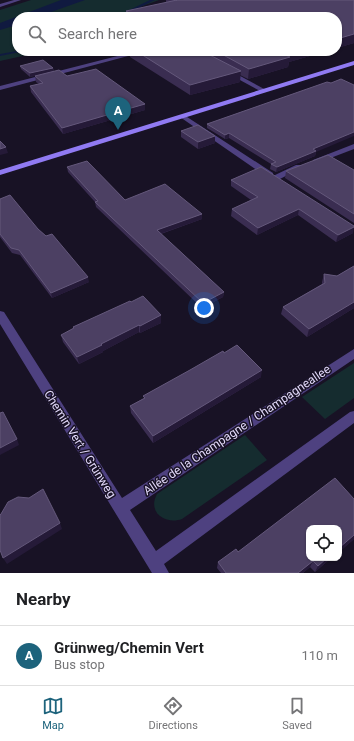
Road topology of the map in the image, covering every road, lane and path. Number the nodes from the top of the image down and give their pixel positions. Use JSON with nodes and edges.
{"nodes":[{"id":1,"x":19,"y":0,"type":"edge"},
{"id":2,"x":0,"y":6,"type":"edge"},
{"id":3,"x":125,"y":56,"type":"edge"},
{"id":4,"x":354,"y":63,"type":"edge"},
{"id":5,"x":222,"y":68,"type":"edge"},
{"id":6,"x":0,"y":88,"type":"edge"},
{"id":7,"x":264,"y":91,"type":"junction"},
{"id":8,"x":182,"y":116,"type":"junction"},
{"id":9,"x":354,"y":146,"type":"edge"},
{"id":10,"x":0,"y":173,"type":"edge"},
{"id":11,"x":0,"y":315,"type":"edge"},
{"id":12,"x":354,"y":353,"type":"edge"},
{"id":13,"x":354,"y":416,"type":"edge"},
{"id":14,"x":120,"y":508,"type":"junction"},
{"id":15,"x":157,"y":568,"type":"edge"}],
"edges":[{"from":1,"to":2,"type":"street"},
{"from":3,"to":6,"type":"street"},
{"from":4,"to":7,"type":"street"},
{"from":5,"to":7,"type":"street"},
{"from":7,"to":8,"type":"street"},
{"from":8,"to":9,"type":"street"},
{"from":8,"to":10,"type":"street"},
{"from":11,"to":14,"type":"street","name":"Chemin Vert / Grünweg"},
{"from":12,"to":14,"type":"street","name":"Allée de la Champagne / Champagneallee"},
{"from":13,"to":15,"type":"street"},
{"from":14,"to":15,"type":"street","name":"Chemin Vert / Grünweg"}]}
